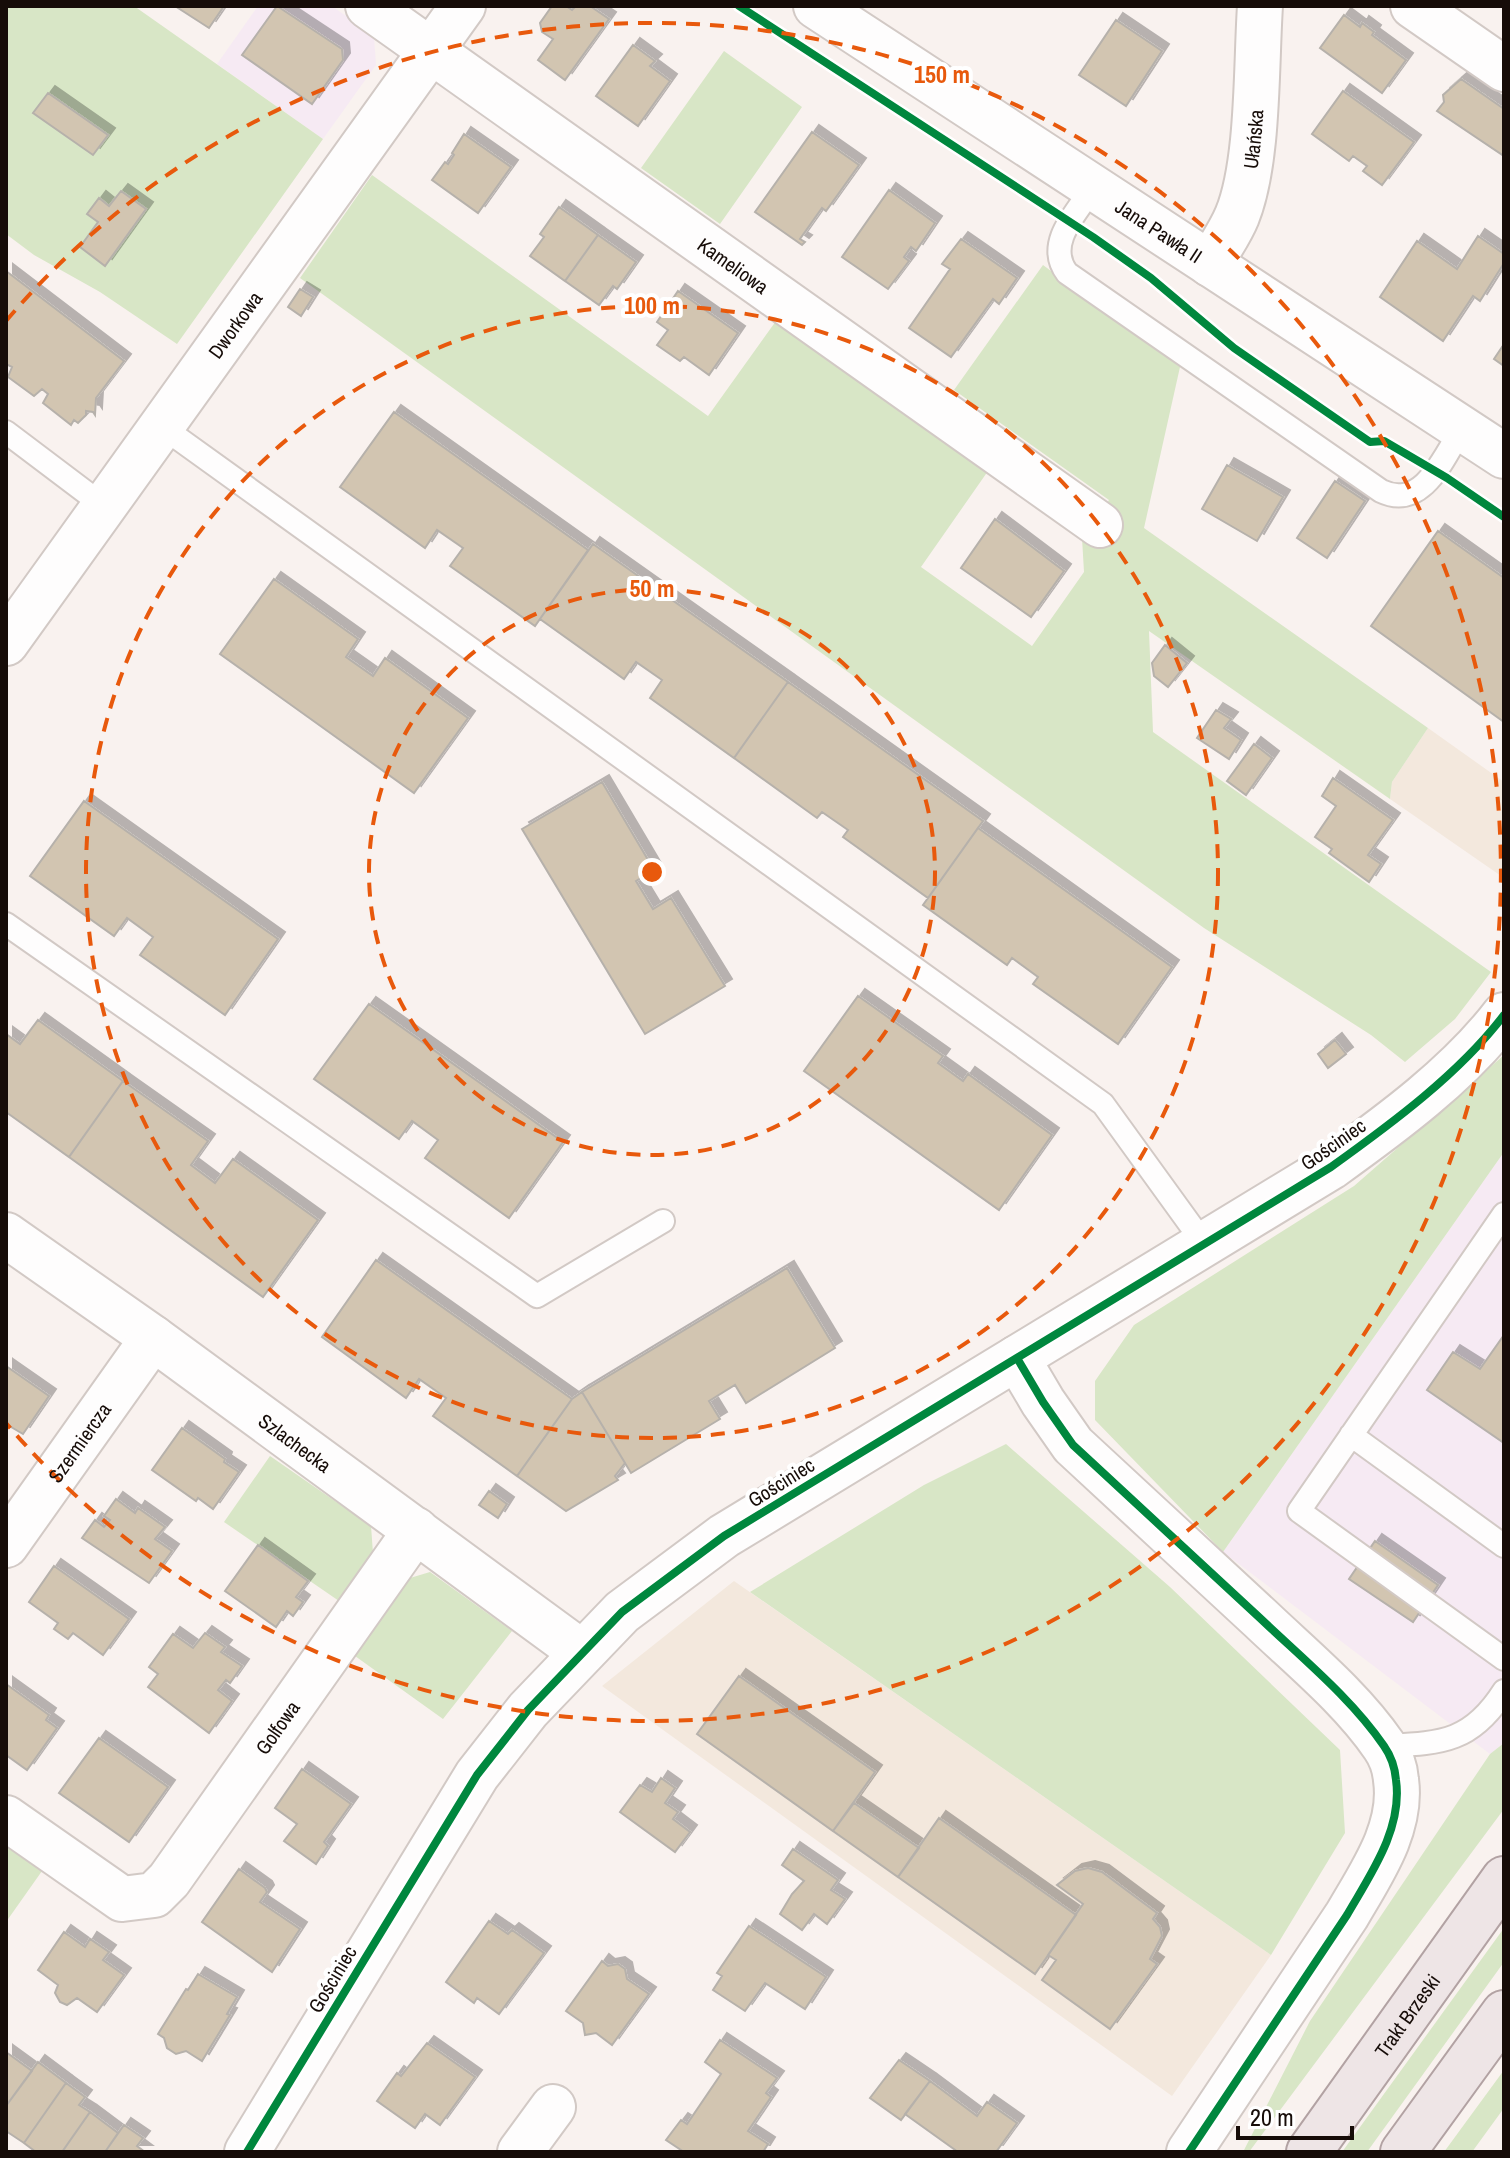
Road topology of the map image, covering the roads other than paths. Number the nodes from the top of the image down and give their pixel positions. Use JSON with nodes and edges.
{"nodes":[{"id":1,"x":368,"y":6,"type":"edge"},
{"id":2,"x":463,"y":6,"type":"edge"},
{"id":3,"x":816,"y":6,"type":"edge"},
{"id":4,"x":1260,"y":6,"type":"edge"},
{"id":5,"x":1413,"y":6,"type":"edge"},
{"id":6,"x":430,"y":51,"type":"junction"},
{"id":7,"x":1504,"y":69,"type":"edge"},
{"id":8,"x":1093,"y":188,"type":"junction"},
{"id":9,"x":1210,"y":264,"type":"junction"},
{"id":10,"x":161,"y":426,"type":"junction"},
{"id":11,"x":1462,"y":428,"type":"junction"},
{"id":12,"x":6,"y":432,"type":"edge"},
{"id":13,"x":1504,"y":456,"type":"edge"},
{"id":14,"x":104,"y":506,"type":"junction"},
{"id":15,"x":1100,"y":525,"type":"dead end"},
{"id":16,"x":6,"y":643,"type":"edge"},
{"id":17,"x":6,"y":924,"type":"edge"},
{"id":18,"x":1504,"y":1015,"type":"edge"},
{"id":19,"x":1504,"y":1214,"type":"edge"},
{"id":20,"x":663,"y":1221,"type":"dead end"},
{"id":21,"x":6,"y":1235,"type":"edge"},
{"id":22,"x":1205,"y":1245,"type":"junction"},
{"id":23,"x":153,"y":1338,"type":"junction"},
{"id":24,"x":1017,"y":1358,"type":"junction"},
{"id":25,"x":1351,"y":1435,"type":"junction"},
{"id":26,"x":416,"y":1530,"type":"junction"},
{"id":27,"x":6,"y":1545,"type":"edge"},
{"id":28,"x":1504,"y":1546,"type":"edge"},
{"id":29,"x":581,"y":1652,"type":"junction"},
{"id":30,"x":1504,"y":1659,"type":"edge"},
{"id":31,"x":1504,"y":1691,"type":"edge"},
{"id":32,"x":1384,"y":1746,"type":"junction"},
{"id":33,"x":6,"y":1818,"type":"edge"},
{"id":34,"x":1504,"y":1879,"type":"edge"},
{"id":35,"x":1504,"y":2013,"type":"edge"},
{"id":36,"x":553,"y":2107,"type":"dead end"},
{"id":37,"x":1310,"y":2148,"type":"edge"},
{"id":38,"x":247,"y":2152,"type":"edge"},
{"id":39,"x":520,"y":2152,"type":"edge"},
{"id":40,"x":1189,"y":2152,"type":"edge"},
{"id":41,"x":1403,"y":2152,"type":"edge"}],
"edges":[{"from":1,"to":6,"type":"street","name":"Kameliowa"},
{"from":2,"to":6,"type":"street","name":"Dworkowa"},
{"from":3,"to":8,"type":"street","name":"Jana Pawła II"},
{"from":4,"to":9,"type":"street","name":"Ułańska"},
{"from":5,"to":7,"type":"street"},
{"from":6,"to":10,"type":"street","name":"Dworkowa"},
{"from":6,"to":15,"type":"street","name":"Kameliowa"},
{"from":8,"to":9,"type":"street","name":"Jana Pawła II"},
{"from":8,"to":11,"type":"lane"},
{"from":9,"to":11,"type":"street","name":"Jana Pawła II"},
{"from":10,"to":14,"type":"street","name":"Dworkowa"},
{"from":10,"to":22,"type":"lane"},
{"from":11,"to":13,"type":"street","name":"Jana Pawła II"},
{"from":12,"to":14,"type":"lane"},
{"from":14,"to":16,"type":"street","name":"Dworkowa"},
{"from":17,"to":20,"type":"lane"},
{"from":18,"to":22,"type":"street","name":"Gościniec"},
{"from":19,"to":25,"type":"lane"},
{"from":21,"to":23,"type":"street","name":"Szlachecka"},
{"from":22,"to":24,"type":"street","name":"Gościniec"},
{"from":23,"to":26,"type":"street","name":"Szlachecka"},
{"from":23,"to":27,"type":"street","name":"Szermiercza"},
{"from":24,"to":29,"type":"street","name":"Gościniec"},
{"from":24,"to":32,"type":"street"},
{"from":25,"to":28,"type":"lane"},
{"from":25,"to":30,"type":"lane"},
{"from":26,"to":29,"type":"street","name":"Szlachecka"},
{"from":26,"to":33,"type":"street","name":"Golfowa"},
{"from":29,"to":38,"type":"street","name":"Gościniec"},
{"from":31,"to":32,"type":"lane"},
{"from":32,"to":40,"type":"street"},
{"from":34,"to":37,"type":"main road","name":"Trakt Brzeski"},
{"from":35,"to":41,"type":"main road"},
{"from":36,"to":39,"type":"street"}]}
